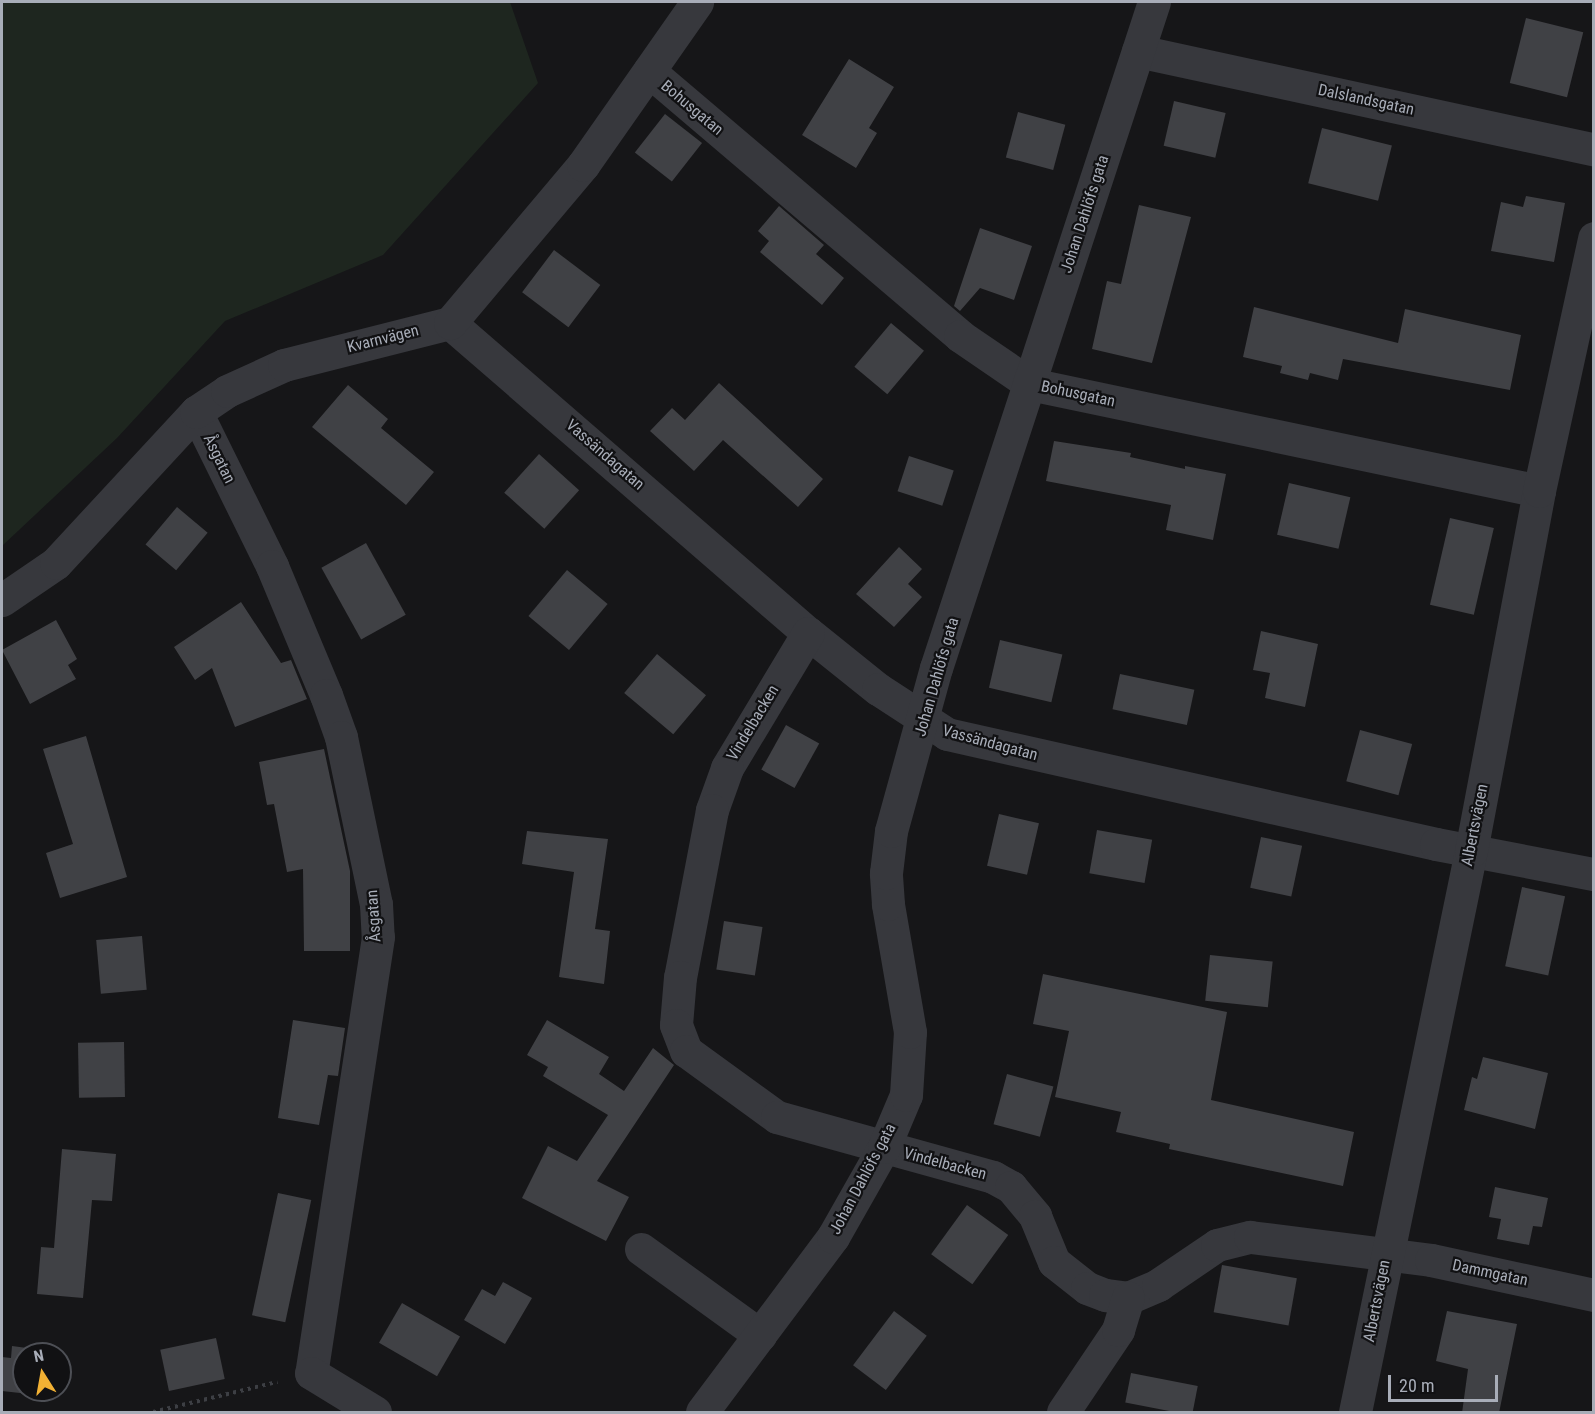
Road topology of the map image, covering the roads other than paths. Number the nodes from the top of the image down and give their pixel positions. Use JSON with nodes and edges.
{"nodes":[{"id":1,"x":697,"y":2,"type":"edge"},
{"id":2,"x":1154,"y":2,"type":"edge"},
{"id":3,"x":1138,"y":51,"type":"junction"},
{"id":4,"x":649,"y":71,"type":"junction"},
{"id":5,"x":1593,"y":150,"type":"edge"},
{"id":6,"x":1593,"y":238,"type":"edge"},
{"id":7,"x":450,"y":323,"type":"junction"},
{"id":8,"x":1030,"y":384,"type":"junction"},
{"id":9,"x":196,"y":411,"type":"junction"},
{"id":10,"x":1539,"y":491,"type":"junction"},
{"id":11,"x":2,"y":600,"type":"edge"},
{"id":12,"x":808,"y":633,"type":"junction"},
{"id":13,"x":924,"y":722,"type":"junction"},
{"id":14,"x":1471,"y":851,"type":"junction"},
{"id":15,"x":1593,"y":874,"type":"edge"},
{"id":16,"x":884,"y":1147,"type":"junction"},
{"id":17,"x":641,"y":1249,"type":"dead end"},
{"id":18,"x":1387,"y":1254,"type":"junction"},
{"id":19,"x":1593,"y":1295,"type":"edge"},
{"id":20,"x":1128,"y":1298,"type":"junction"},
{"id":21,"x":760,"y":1335,"type":"junction"},
{"id":22,"x":375,"y":1413,"type":"edge"},
{"id":23,"x":702,"y":1413,"type":"edge"},
{"id":24,"x":1063,"y":1413,"type":"edge"},
{"id":25,"x":1355,"y":1413,"type":"edge"}],
"edges":[{"from":1,"to":4,"type":"street"},
{"from":2,"to":3,"type":"street","name":"Johan Dahlöfs gata"},
{"from":3,"to":5,"type":"street","name":"Dalslandsgatan"},
{"from":3,"to":8,"type":"street","name":"Johan Dahlöfs gata"},
{"from":4,"to":7,"type":"street"},
{"from":4,"to":8,"type":"street","name":"Bohusgatan"},
{"from":6,"to":10,"type":"street","name":"Albertsvägen"},
{"from":7,"to":9,"type":"street","name":"Kvarnvägen"},
{"from":7,"to":12,"type":"street","name":"Vassändagatan"},
{"from":8,"to":10,"type":"street","name":"Bohusgatan"},
{"from":8,"to":13,"type":"street","name":"Johan Dahlöfs gata"},
{"from":9,"to":11,"type":"street","name":"Kvarnvägen"},
{"from":9,"to":22,"type":"street","name":"Åsgatan"},
{"from":10,"to":14,"type":"street","name":"Albertsvägen"},
{"from":12,"to":13,"type":"street","name":"Vassändagatan"},
{"from":12,"to":16,"type":"street","name":"Vindelbacken"},
{"from":13,"to":14,"type":"street","name":"Vassändagatan"},
{"from":13,"to":16,"type":"street","name":"Johan Dahlöfs gata"},
{"from":14,"to":15,"type":"street","name":"Vassändagatan"},
{"from":14,"to":18,"type":"street","name":"Albertsvägen"},
{"from":16,"to":20,"type":"street","name":"Vindelbacken"},
{"from":16,"to":21,"type":"street","name":"Johan Dahlöfs gata"},
{"from":17,"to":21,"type":"street"},
{"from":18,"to":19,"type":"street","name":"Dammgatan"},
{"from":18,"to":20,"type":"street"},
{"from":18,"to":25,"type":"street","name":"Albertsvägen"},
{"from":20,"to":24,"type":"street"},
{"from":21,"to":23,"type":"street","name":"Johan Dahlöfs gata"}]}
